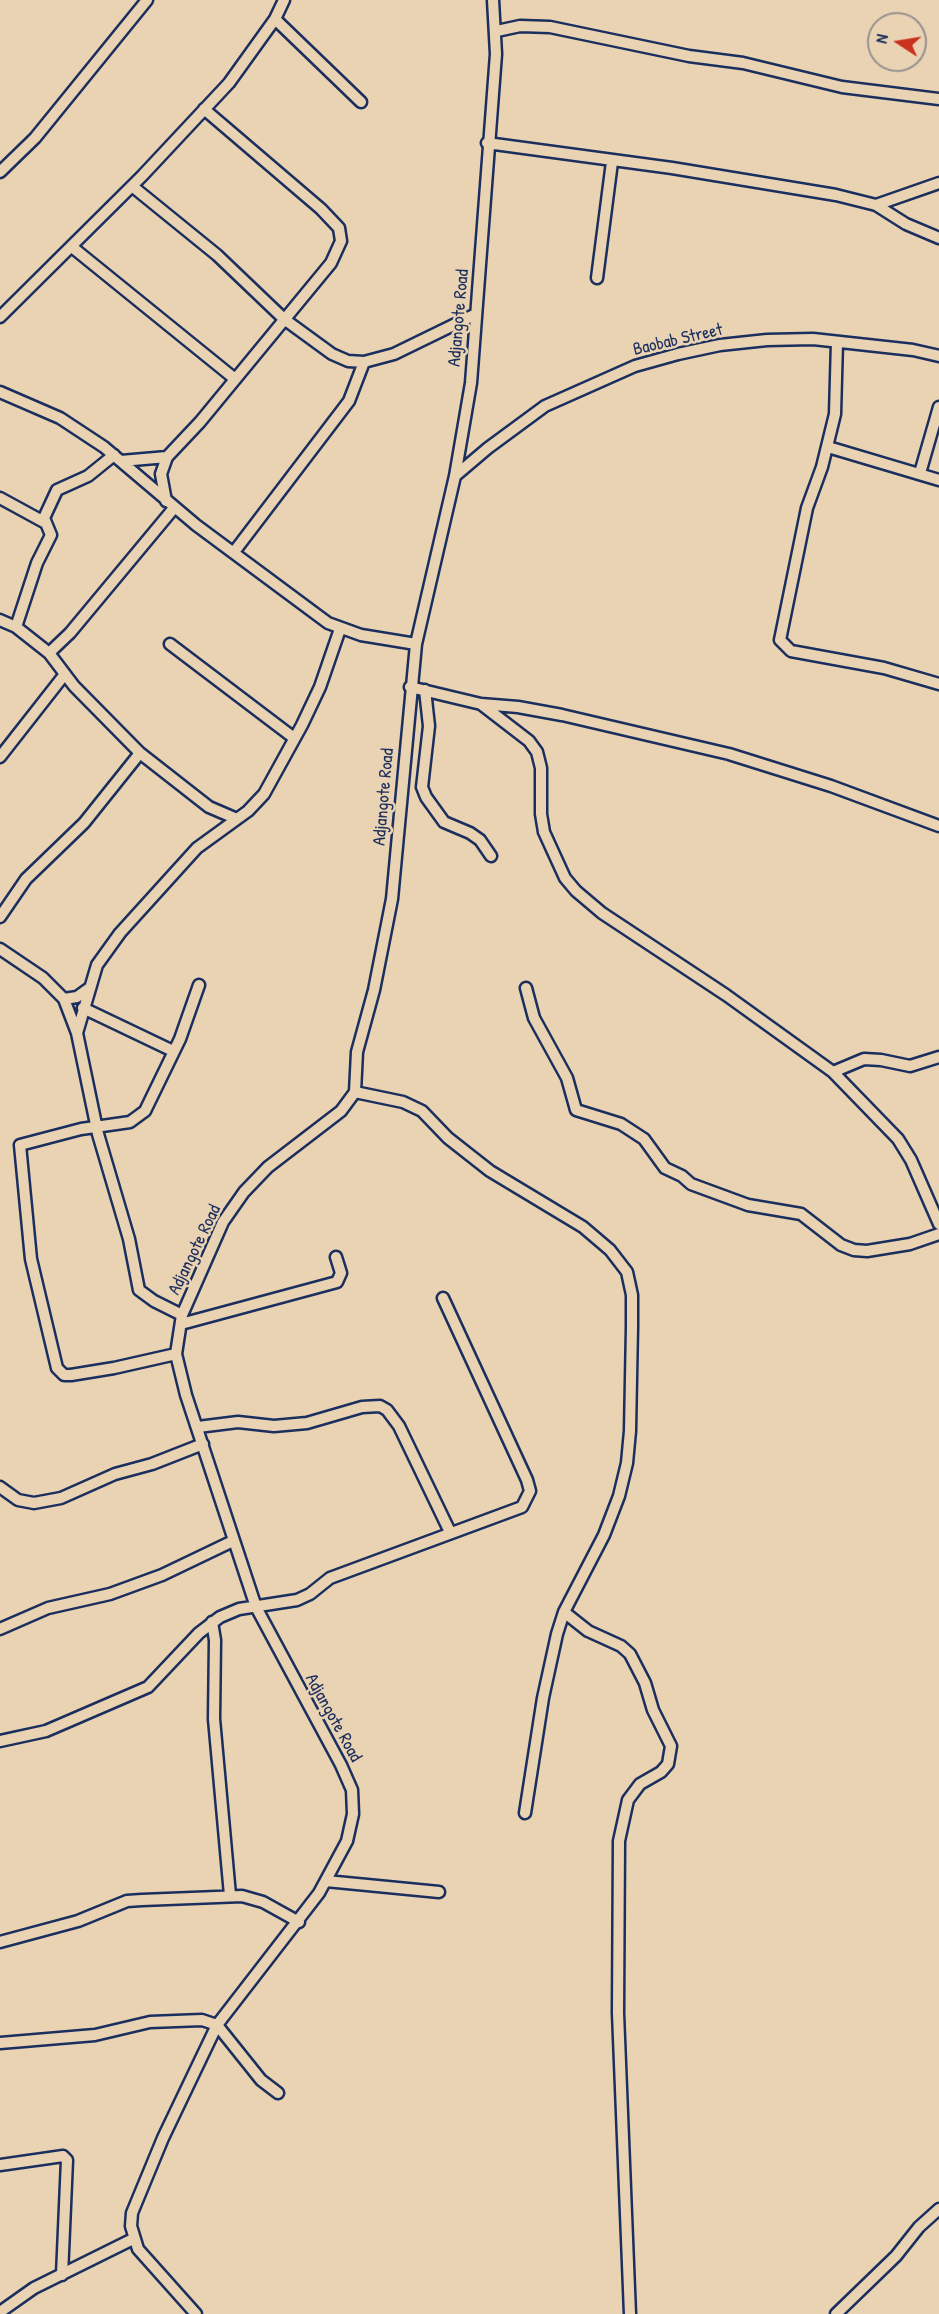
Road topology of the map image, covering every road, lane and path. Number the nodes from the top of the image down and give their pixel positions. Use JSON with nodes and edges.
{"nodes":[{"id":1,"x":147,"y":0,"type":"edge"},
{"id":2,"x":284,"y":0,"type":"edge"},
{"id":3,"x":494,"y":0,"type":"edge"},
{"id":4,"x":274,"y":19,"type":"junction"},
{"id":5,"x":497,"y":32,"type":"junction"},
{"id":6,"x":939,"y":99,"type":"edge"},
{"id":7,"x":360,"y":102,"type":"dead end"},
{"id":8,"x":204,"y":110,"type":"junction"},
{"id":9,"x":487,"y":143,"type":"junction"},
{"id":10,"x":612,"y":162,"type":"junction"},
{"id":11,"x":0,"y":172,"type":"edge"},
{"id":12,"x":939,"y":183,"type":"edge"},
{"id":13,"x":132,"y":186,"type":"junction"},
{"id":14,"x":876,"y":205,"type":"junction"},
{"id":15,"x":939,"y":238,"type":"edge"},
{"id":16,"x":72,"y":247,"type":"junction"},
{"id":17,"x":597,"y":278,"type":"dead end"},
{"id":18,"x":476,"y":314,"type":"junction"},
{"id":19,"x":0,"y":317,"type":"edge"},
{"id":20,"x":284,"y":319,"type":"junction"},
{"id":21,"x":837,"y":342,"type":"junction"},
{"id":22,"x":939,"y":356,"type":"edge"},
{"id":23,"x":364,"y":362,"type":"junction"},
{"id":24,"x":235,"y":379,"type":"junction"},
{"id":25,"x":0,"y":392,"type":"edge"},
{"id":26,"x":939,"y":407,"type":"edge"},
{"id":27,"x":828,"y":447,"type":"junction"},
{"id":28,"x":118,"y":458,"type":"junction"},
{"id":29,"x":167,"y":458,"type":"junction"},
{"id":30,"x":920,"y":473,"type":"junction"},
{"id":31,"x":455,"y":476,"type":"junction"},
{"id":32,"x":939,"y":480,"type":"edge"},
{"id":33,"x":0,"y":498,"type":"edge"},
{"id":34,"x":170,"y":505,"type":"junction"},
{"id":35,"x":44,"y":522,"type":"junction"},
{"id":36,"x":234,"y":552,"type":"junction"},
{"id":37,"x":0,"y":620,"type":"edge"},
{"id":38,"x":16,"y":627,"type":"junction"},
{"id":39,"x":340,"y":629,"type":"junction"},
{"id":40,"x":170,"y":644,"type":"dead end"},
{"id":41,"x":416,"y":644,"type":"junction"},
{"id":42,"x":49,"y":653,"type":"junction"},
{"id":43,"x":65,"y":674,"type":"junction"},
{"id":44,"x":939,"y":684,"type":"edge"},
{"id":45,"x":410,"y":687,"type":"junction"},
{"id":46,"x":425,"y":690,"type":"junction"},
{"id":47,"x":481,"y":704,"type":"junction"},
{"id":48,"x":294,"y":738,"type":"junction"},
{"id":49,"x":140,"y":753,"type":"junction"},
{"id":50,"x":0,"y":758,"type":"edge"},
{"id":51,"x":237,"y":819,"type":"junction"},
{"id":52,"x":939,"y":826,"type":"edge"},
{"id":53,"x":491,"y":856,"type":"dead end"},
{"id":54,"x":0,"y":917,"type":"edge"},
{"id":55,"x":0,"y":949,"type":"edge"},
{"id":56,"x":199,"y":985,"type":"dead end"},
{"id":57,"x":526,"y":988,"type":"dead end"},
{"id":58,"x":88,"y":989,"type":"junction"},
{"id":59,"x":64,"y":999,"type":"junction"},
{"id":60,"x":83,"y":1008,"type":"junction"},
{"id":61,"x":77,"y":1033,"type":"junction"},
{"id":62,"x":173,"y":1051,"type":"junction"},
{"id":63,"x":939,"y":1057,"type":"edge"},
{"id":64,"x":833,"y":1072,"type":"junction"},
{"id":65,"x":355,"y":1092,"type":"junction"},
{"id":66,"x":97,"y":1127,"type":"junction"},
{"id":67,"x":81,"y":1129,"type":"junction"},
{"id":68,"x":100,"y":1141,"type":"junction"},
{"id":69,"x":939,"y":1224,"type":"edge"},
{"id":70,"x":939,"y":1234,"type":"edge"},
{"id":71,"x":336,"y":1257,"type":"dead end"},
{"id":72,"x":443,"y":1298,"type":"dead end"},
{"id":73,"x":182,"y":1320,"type":"junction"},
{"id":74,"x":176,"y":1354,"type":"junction"},
{"id":75,"x":198,"y":1427,"type":"junction"},
{"id":76,"x":203,"y":1444,"type":"junction"},
{"id":77,"x":0,"y":1487,"type":"edge"},
{"id":78,"x":450,"y":1532,"type":"junction"},
{"id":79,"x":233,"y":1541,"type":"junction"},
{"id":80,"x":256,"y":1607,"type":"junction"},
{"id":81,"x":564,"y":1612,"type":"junction"},
{"id":82,"x":212,"y":1622,"type":"junction"},
{"id":83,"x":0,"y":1629,"type":"edge"},
{"id":84,"x":0,"y":1741,"type":"edge"},
{"id":85,"x":525,"y":1813,"type":"dead end"},
{"id":86,"x":326,"y":1881,"type":"junction"},
{"id":87,"x":439,"y":1892,"type":"dead end"},
{"id":88,"x":230,"y":1895,"type":"junction"},
{"id":89,"x":299,"y":1922,"type":"junction"},
{"id":90,"x":0,"y":1942,"type":"edge"},
{"id":91,"x":217,"y":2025,"type":"junction"},
{"id":92,"x":0,"y":2043,"type":"edge"},
{"id":93,"x":278,"y":2094,"type":"dead end"},
{"id":94,"x":0,"y":2165,"type":"edge"},
{"id":95,"x":939,"y":2209,"type":"edge"},
{"id":96,"x":133,"y":2239,"type":"junction"},
{"id":97,"x":62,"y":2275,"type":"junction"},
{"id":98,"x":0,"y":2312,"type":"edge"},
{"id":99,"x":196,"y":2314,"type":"edge"},
{"id":100,"x":630,"y":2314,"type":"edge"},
{"id":101,"x":836,"y":2314,"type":"edge"}],
"edges":[{"from":1,"to":11,"type":"street"},
{"from":2,"to":4,"type":"street"},
{"from":3,"to":5,"type":"street","name":"Adjangote Road"},
{"from":4,"to":7,"type":"street"},
{"from":4,"to":8,"type":"street"},
{"from":5,"to":6,"type":"street"},
{"from":5,"to":9,"type":"street","name":"Adjangote Road"},
{"from":8,"to":13,"type":"street"},
{"from":8,"to":20,"type":"street"},
{"from":9,"to":10,"type":"street"},
{"from":9,"to":18,"type":"street","name":"Adjangote Road"},
{"from":10,"to":14,"type":"street"},
{"from":10,"to":17,"type":"street"},
{"from":12,"to":14,"type":"street"},
{"from":13,"to":16,"type":"street"},
{"from":13,"to":20,"type":"street"},
{"from":14,"to":15,"type":"street"},
{"from":16,"to":19,"type":"street"},
{"from":16,"to":24,"type":"street"},
{"from":18,"to":23,"type":"street"},
{"from":18,"to":31,"type":"street","name":"Adjangote Road"},
{"from":20,"to":23,"type":"street"},
{"from":20,"to":24,"type":"street"},
{"from":21,"to":22,"type":"street","name":"Baobab Street"},
{"from":21,"to":27,"type":"street"},
{"from":21,"to":31,"type":"street","name":"Baobab Street"},
{"from":23,"to":36,"type":"street"},
{"from":24,"to":29,"type":"street"},
{"from":25,"to":28,"type":"street"},
{"from":26,"to":30,"type":"street"},
{"from":27,"to":30,"type":"street"},
{"from":27,"to":44,"type":"street"},
{"from":28,"to":29,"type":"street"},
{"from":28,"to":34,"type":"street"},
{"from":28,"to":35,"type":"street"},
{"from":29,"to":34,"type":"street"},
{"from":30,"to":32,"type":"street"},
{"from":31,"to":41,"type":"street","name":"Adjangote Road"},
{"from":33,"to":35,"type":"street"},
{"from":34,"to":36,"type":"street"},
{"from":34,"to":42,"type":"street"},
{"from":35,"to":38,"type":"street"},
{"from":36,"to":39,"type":"street"},
{"from":37,"to":38,"type":"street"},
{"from":38,"to":42,"type":"street"},
{"from":39,"to":41,"type":"street"},
{"from":39,"to":48,"type":"street"},
{"from":40,"to":48,"type":"street"},
{"from":41,"to":45,"type":"street","name":"Adjangote Road"},
{"from":42,"to":43,"type":"street"},
{"from":43,"to":49,"type":"street"},
{"from":43,"to":50,"type":"street"},
{"from":45,"to":46,"type":"street"},
{"from":45,"to":65,"type":"street","name":"Adjangote Road"},
{"from":46,"to":47,"type":"street"},
{"from":46,"to":53,"type":"street"},
{"from":47,"to":52,"type":"street"},
{"from":47,"to":64,"type":"street"},
{"from":48,"to":51,"type":"street"},
{"from":49,"to":51,"type":"street"},
{"from":49,"to":54,"type":"street"},
{"from":51,"to":58,"type":"street"},
{"from":55,"to":59,"type":"street"},
{"from":56,"to":62,"type":"street"},
{"from":57,"to":70,"type":"street"},
{"from":58,"to":59,"type":"street"},
{"from":58,"to":60,"type":"street"},
{"from":59,"to":61,"type":"street"},
{"from":60,"to":61,"type":"street"},
{"from":60,"to":62,"type":"street"},
{"from":61,"to":66,"type":"street"},
{"from":62,"to":66,"type":"street"},
{"from":63,"to":64,"type":"street"},
{"from":64,"to":69,"type":"street"},
{"from":65,"to":73,"type":"street","name":"Adjangote Road"},
{"from":65,"to":81,"type":"street"},
{"from":66,"to":67,"type":"street"},
{"from":66,"to":68,"type":"street"},
{"from":67,"to":68,"type":"street"},
{"from":67,"to":74,"type":"street"},
{"from":68,"to":73,"type":"street"},
{"from":71,"to":73,"type":"street"},
{"from":72,"to":78,"type":"street"},
{"from":73,"to":74,"type":"street","name":"Adjangote Road"},
{"from":74,"to":75,"type":"street","name":"Adjangote Road"},
{"from":75,"to":76,"type":"street","name":"Adjangote Road"},
{"from":75,"to":78,"type":"street"},
{"from":76,"to":77,"type":"street"},
{"from":76,"to":79,"type":"street","name":"Adjangote Road"},
{"from":78,"to":80,"type":"street"},
{"from":79,"to":80,"type":"street","name":"Adjangote Road"},
{"from":79,"to":83,"type":"street"},
{"from":80,"to":82,"type":"street"},
{"from":80,"to":86,"type":"street","name":"Adjangote Road"},
{"from":81,"to":85,"type":"street"},
{"from":81,"to":100,"type":"street"},
{"from":82,"to":84,"type":"street"},
{"from":82,"to":88,"type":"street"},
{"from":86,"to":87,"type":"street"},
{"from":86,"to":89,"type":"street","name":"Adjangote Road"},
{"from":88,"to":89,"type":"street"},
{"from":88,"to":90,"type":"street"},
{"from":89,"to":91,"type":"street","name":"Adjangote Road"},
{"from":91,"to":92,"type":"street"},
{"from":91,"to":93,"type":"street"},
{"from":91,"to":96,"type":"street","name":"Adjangote Road"},
{"from":94,"to":97,"type":"street"},
{"from":95,"to":101,"type":"street"},
{"from":96,"to":97,"type":"street"},
{"from":96,"to":99,"type":"street"},
{"from":97,"to":98,"type":"street"}]}
